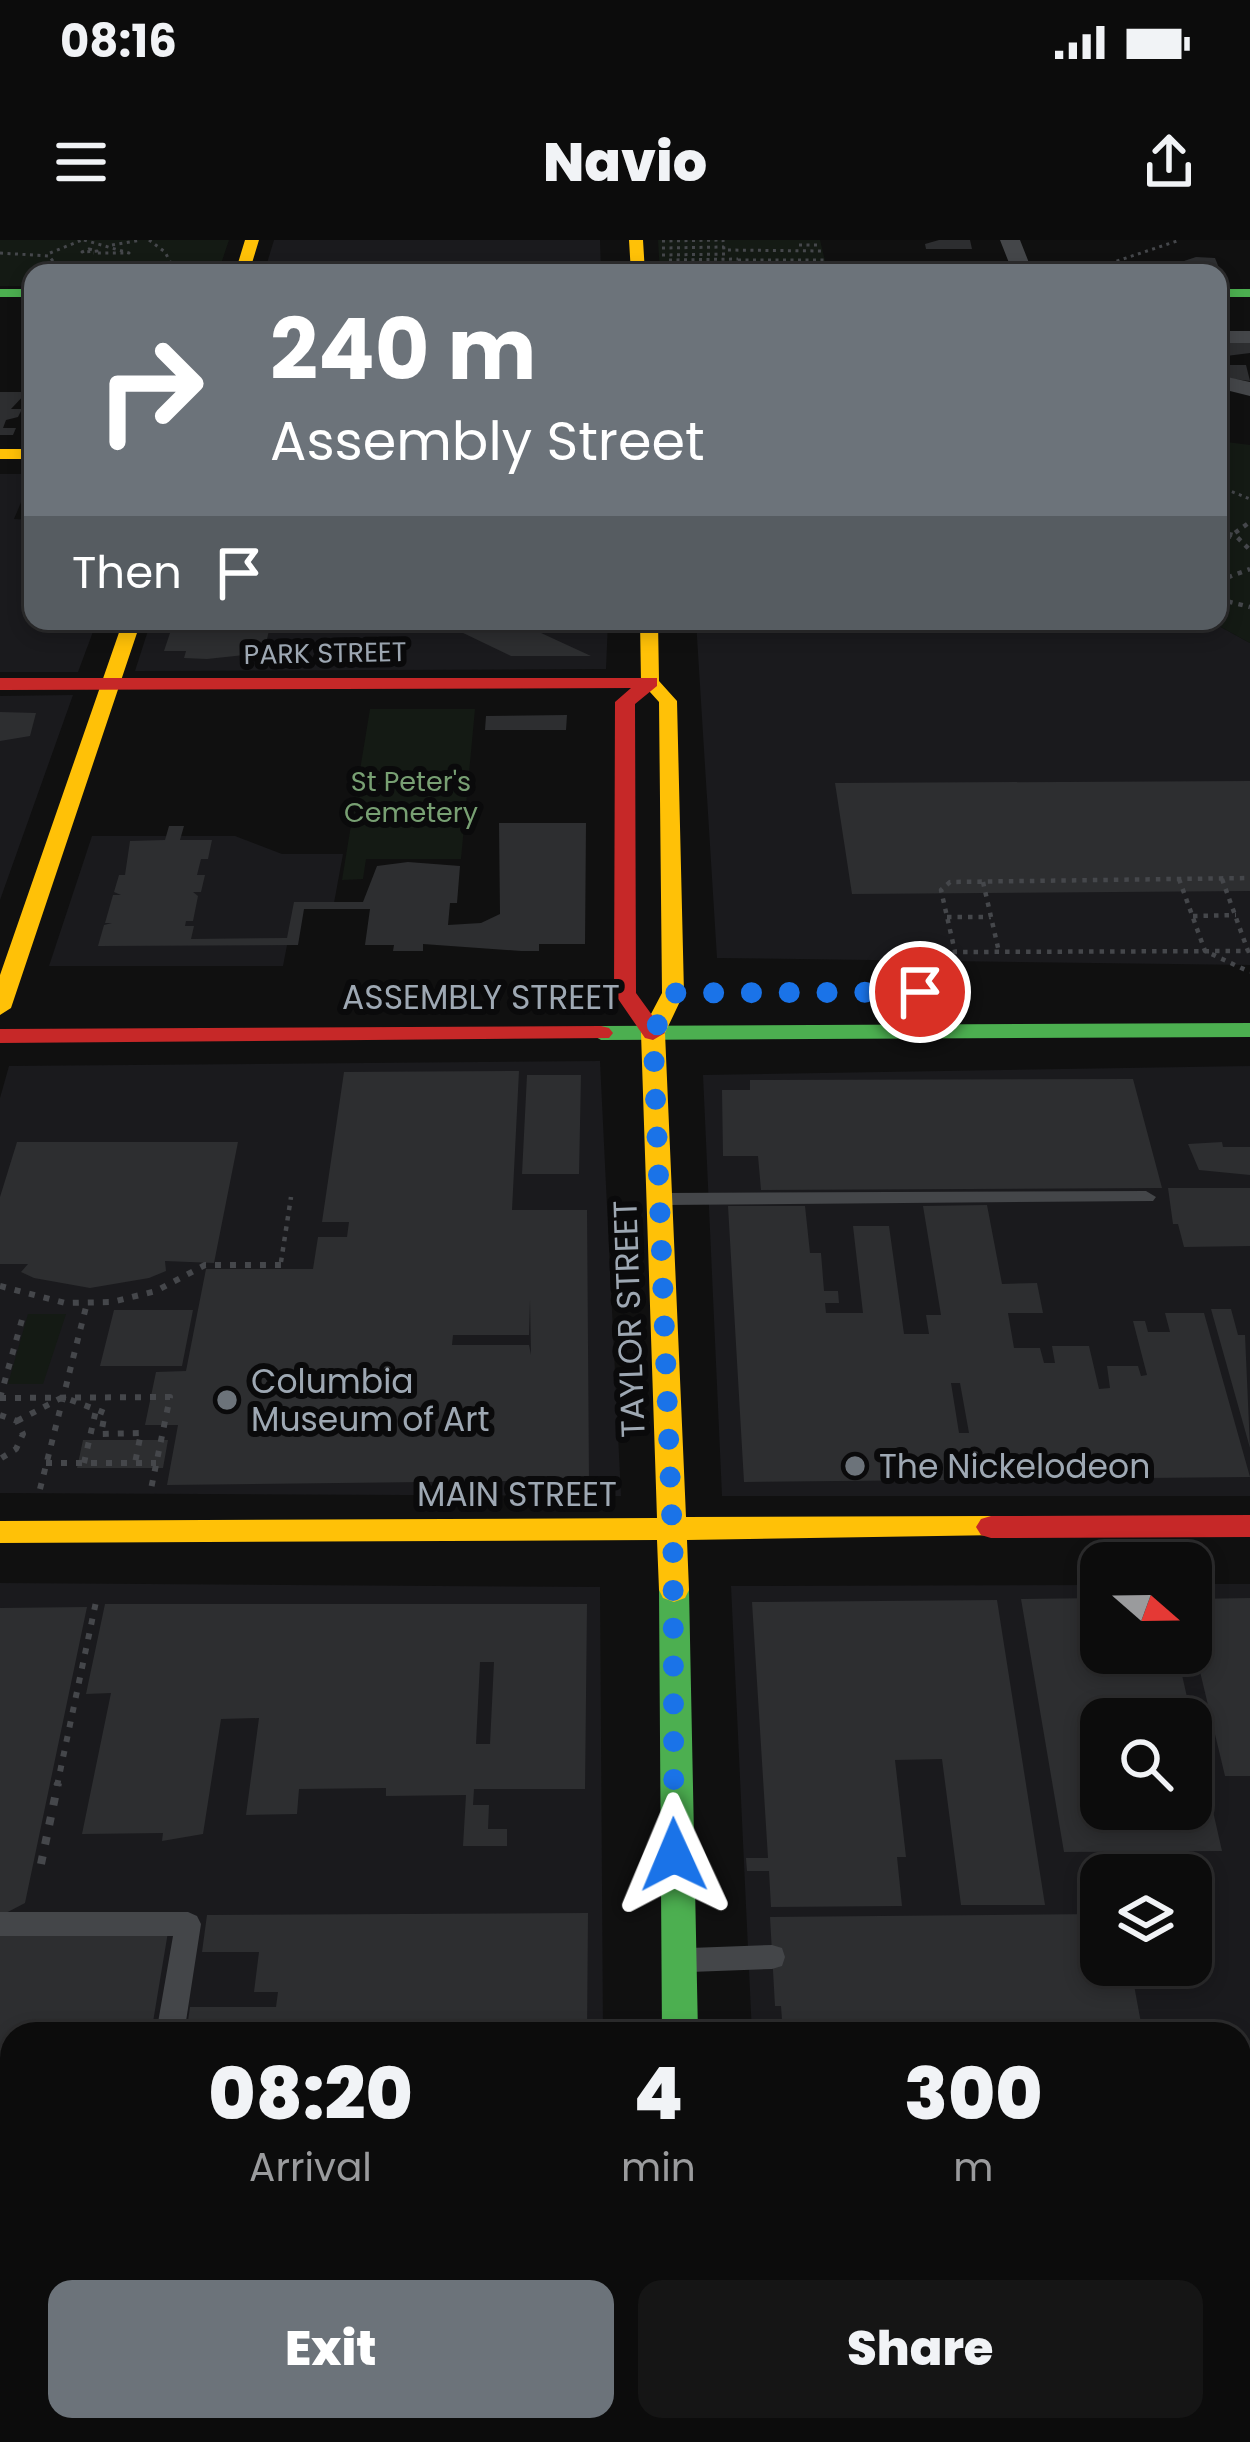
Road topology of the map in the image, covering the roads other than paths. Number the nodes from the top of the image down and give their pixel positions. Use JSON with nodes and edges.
{"nodes":[{"id":1,"x":128,"y":630,"type":"edge"},
{"id":2,"x":649,"y":630,"type":"edge"},
{"id":3,"x":650,"y":682,"type":"junction"},
{"id":4,"x":0,"y":684,"type":"edge"},
{"id":5,"x":107,"y":685,"type":"junction"},
{"id":6,"x":625,"y":993,"type":"junction"},
{"id":7,"x":674,"y":993,"type":"junction"},
{"id":8,"x":705,"y":993,"type":"dead end"},
{"id":9,"x":591,"y":994,"type":"dead end"},
{"id":10,"x":37,"y":995,"type":"dead end"},
{"id":11,"x":2,"y":1000,"type":"edge"},
{"id":12,"x":1250,"y":1030,"type":"edge"},
{"id":13,"x":653,"y":1033,"type":"junction"},
{"id":14,"x":0,"y":1036,"type":"edge"},
{"id":15,"x":1147,"y":1197,"type":"dead end"},
{"id":16,"x":662,"y":1199,"type":"junction"},
{"id":17,"x":1250,"y":1526,"type":"edge"},
{"id":18,"x":0,"y":1532,"type":"edge"},
{"id":19,"x":672,"y":1540,"type":"junction"},
{"id":20,"x":1250,"y":1549,"type":"edge"},
{"id":21,"x":0,"y":1555,"type":"edge"},
{"id":22,"x":0,"y":1924,"type":"edge"},
{"id":23,"x":772,"y":1957,"type":"dead end"},
{"id":24,"x":677,"y":1960,"type":"junction"},
{"id":25,"x":172,"y":2022,"type":"edge"},
{"id":26,"x":680,"y":2022,"type":"edge"}],
"edges":[{"from":1,"to":5,"type":"main road"},
{"from":2,"to":3,"type":"main road"},
{"from":3,"to":5,"type":"main road","name":"PARK STREET"},
{"from":3,"to":6,"type":"main road"},
{"from":3,"to":7,"type":"main road"},
{"from":4,"to":5,"type":"main road","name":"PARK STREET"},
{"from":5,"to":11,"type":"main road"},
{"from":6,"to":7,"type":"main road","name":"ASSEMBLY STREET"},
{"from":6,"to":9,"type":"main road","name":"ASSEMBLY STREET"},
{"from":6,"to":13,"type":"main road"},
{"from":7,"to":8,"type":"main road","name":"ASSEMBLY STREET"},
{"from":7,"to":13,"type":"main road"},
{"from":10,"to":11,"type":"main road"},
{"from":12,"to":13,"type":"main road","name":"ASSEMBLY STREET"},
{"from":13,"to":14,"type":"main road","name":"ASSEMBLY STREET"},
{"from":13,"to":16,"type":"main road","name":"TAYLOR STREET"},
{"from":15,"to":16,"type":"lane"},
{"from":16,"to":19,"type":"main road","name":"TAYLOR STREET"},
{"from":17,"to":19,"type":"main road","name":"MAIN STREET"},
{"from":18,"to":19,"type":"main road","name":"MAIN STREET"},
{"from":19,"to":20,"type":"main road","name":"MAIN STREET"},
{"from":19,"to":21,"type":"main road","name":"MAIN STREET"},
{"from":19,"to":24,"type":"main road","name":"TAYLOR STREET"},
{"from":22,"to":25,"type":"lane"},
{"from":23,"to":24,"type":"lane"},
{"from":24,"to":26,"type":"main road","name":"TAYLOR STREET"}]}
